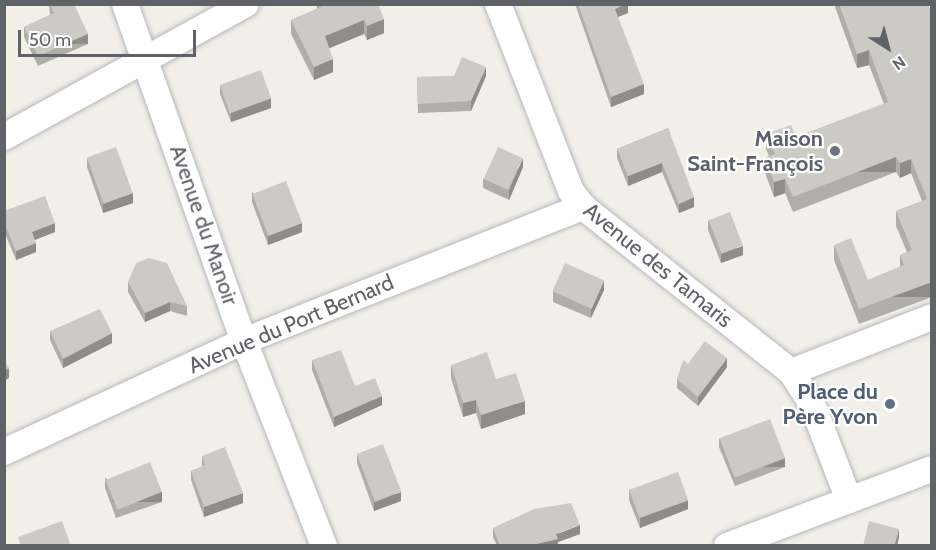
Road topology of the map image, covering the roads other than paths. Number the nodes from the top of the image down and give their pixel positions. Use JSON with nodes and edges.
{"nodes":[{"id":1,"x":125,"y":4,"type":"edge"},
{"id":2,"x":246,"y":4,"type":"edge"},
{"id":3,"x":498,"y":4,"type":"edge"},
{"id":4,"x":147,"y":61,"type":"junction"},
{"id":5,"x":4,"y":137,"type":"edge"},
{"id":6,"x":583,"y":207,"type":"junction"},
{"id":7,"x":932,"y":317,"type":"edge"},
{"id":8,"x":243,"y":341,"type":"junction"},
{"id":9,"x":791,"y":372,"type":"junction"},
{"id":10,"x":4,"y":452,"type":"edge"},
{"id":11,"x":932,"y":470,"type":"edge"},
{"id":12,"x":849,"y":500,"type":"junction"},
{"id":13,"x":324,"y":546,"type":"edge"},
{"id":14,"x":727,"y":546,"type":"edge"}],
"edges":[{"from":1,"to":4,"type":"street","name":"Avenue du Manoir"},
{"from":2,"to":4,"type":"street"},
{"from":3,"to":6,"type":"street","name":"Avenue des Tamaris"},
{"from":4,"to":5,"type":"street"},
{"from":4,"to":8,"type":"street","name":"Avenue du Manoir"},
{"from":6,"to":8,"type":"street","name":"Avenue du Port Bernard"},
{"from":6,"to":9,"type":"street","name":"Avenue des Tamaris"},
{"from":7,"to":9,"type":"street"},
{"from":8,"to":10,"type":"street","name":"Avenue du Port Bernard"},
{"from":8,"to":13,"type":"street","name":"Avenue du Manoir"},
{"from":9,"to":12,"type":"street"},
{"from":11,"to":12,"type":"street"},
{"from":12,"to":14,"type":"street"}]}
